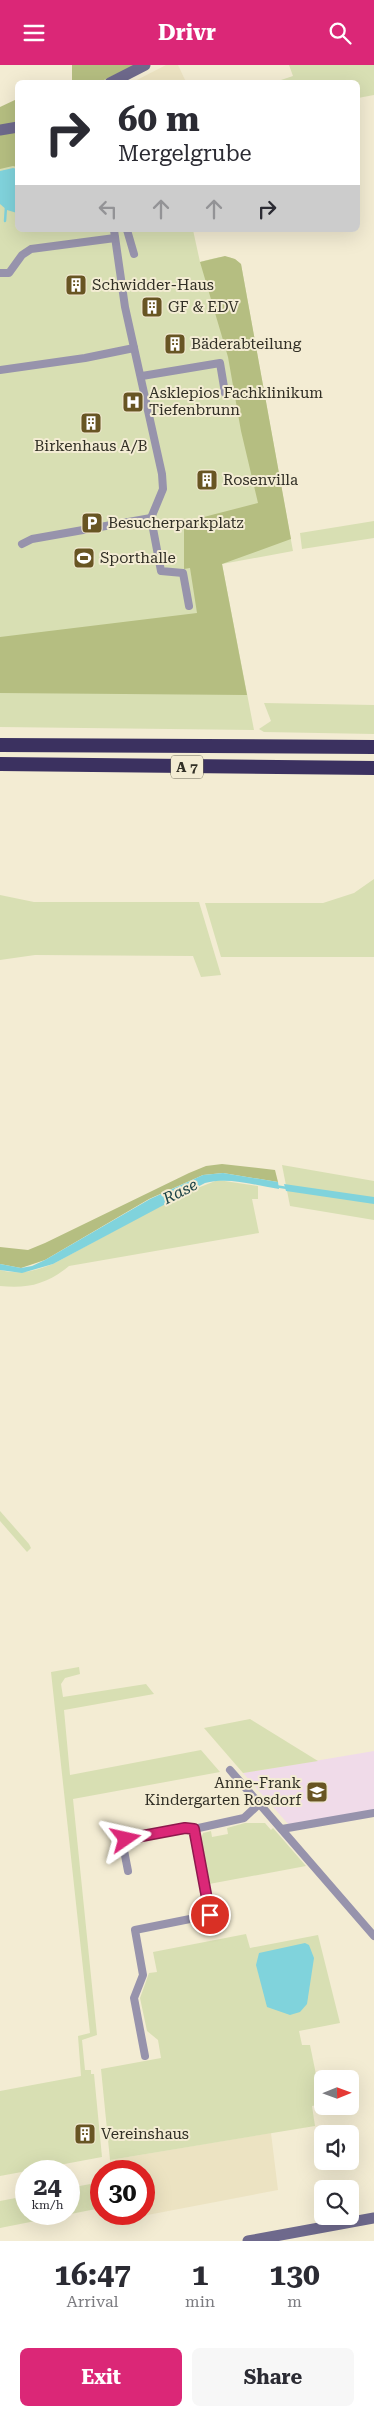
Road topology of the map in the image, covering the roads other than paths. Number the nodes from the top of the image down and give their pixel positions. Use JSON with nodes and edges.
{"nodes":[{"id":1,"x":145,"y":65,"type":"edge"},
{"id":2,"x":116,"y":80,"type":"edge"},
{"id":3,"x":15,"y":128,"type":"edge"},
{"id":4,"x":0,"y":130,"type":"edge"},
{"id":5,"x":127,"y":232,"type":"edge"},
{"id":6,"x":115,"y":238,"type":"edge"},
{"id":7,"x":130,"y":243,"type":"junction"},
{"id":8,"x":134,"y":254,"type":"dead end"},
{"id":9,"x":0,"y":273,"type":"edge"},
{"id":10,"x":134,"y":349,"type":"junction"},
{"id":11,"x":0,"y":370,"type":"edge"},
{"id":12,"x":142,"y":376,"type":"junction"},
{"id":13,"x":225,"y":393,"type":"dead end"},
{"id":14,"x":151,"y":517,"type":"junction"},
{"id":15,"x":22,"y":544,"type":"dead end"},
{"id":16,"x":189,"y":606,"type":"dead end"},
{"id":17,"x":0,"y":745,"type":"edge"},
{"id":18,"x":374,"y":747,"type":"edge"},
{"id":19,"x":0,"y":764,"type":"edge"},
{"id":20,"x":374,"y":768,"type":"edge"},
{"id":21,"x":230,"y":1771,"type":"dead end"},
{"id":22,"x":259,"y":1804,"type":"junction"},
{"id":23,"x":374,"y":1813,"type":"edge"},
{"id":24,"x":194,"y":1829,"type":"junction"},
{"id":25,"x":282,"y":1829,"type":"junction"},
{"id":26,"x":128,"y":1871,"type":"dead end"},
{"id":27,"x":374,"y":1936,"type":"edge"},
{"id":28,"x":145,"y":2056,"type":"dead end"},
{"id":29,"x":374,"y":2218,"type":"edge"},
{"id":30,"x":248,"y":2241,"type":"edge"}],
"edges":[{"from":1,"to":2,"type":"street"},
{"from":3,"to":4,"type":"street"},
{"from":5,"to":7,"type":"street"},
{"from":6,"to":7,"type":"street"},
{"from":6,"to":9,"type":"street"},
{"from":6,"to":10,"type":"street"},
{"from":7,"to":8,"type":"street"},
{"from":10,"to":11,"type":"street"},
{"from":10,"to":12,"type":"street"},
{"from":12,"to":13,"type":"street"},
{"from":12,"to":14,"type":"street"},
{"from":14,"to":15,"type":"street"},
{"from":14,"to":16,"type":"street"},
{"from":17,"to":18,"type":"highway","number":"A 7"},
{"from":19,"to":20,"type":"highway","number":"A 7"},
{"from":21,"to":22,"type":"street"},
{"from":22,"to":24,"type":"street"},
{"from":22,"to":25,"type":"street"},
{"from":23,"to":25,"type":"street"},
{"from":24,"to":26,"type":"street"},
{"from":24,"to":28,"type":"street"},
{"from":25,"to":27,"type":"street"},
{"from":29,"to":30,"type":"street"}]}
